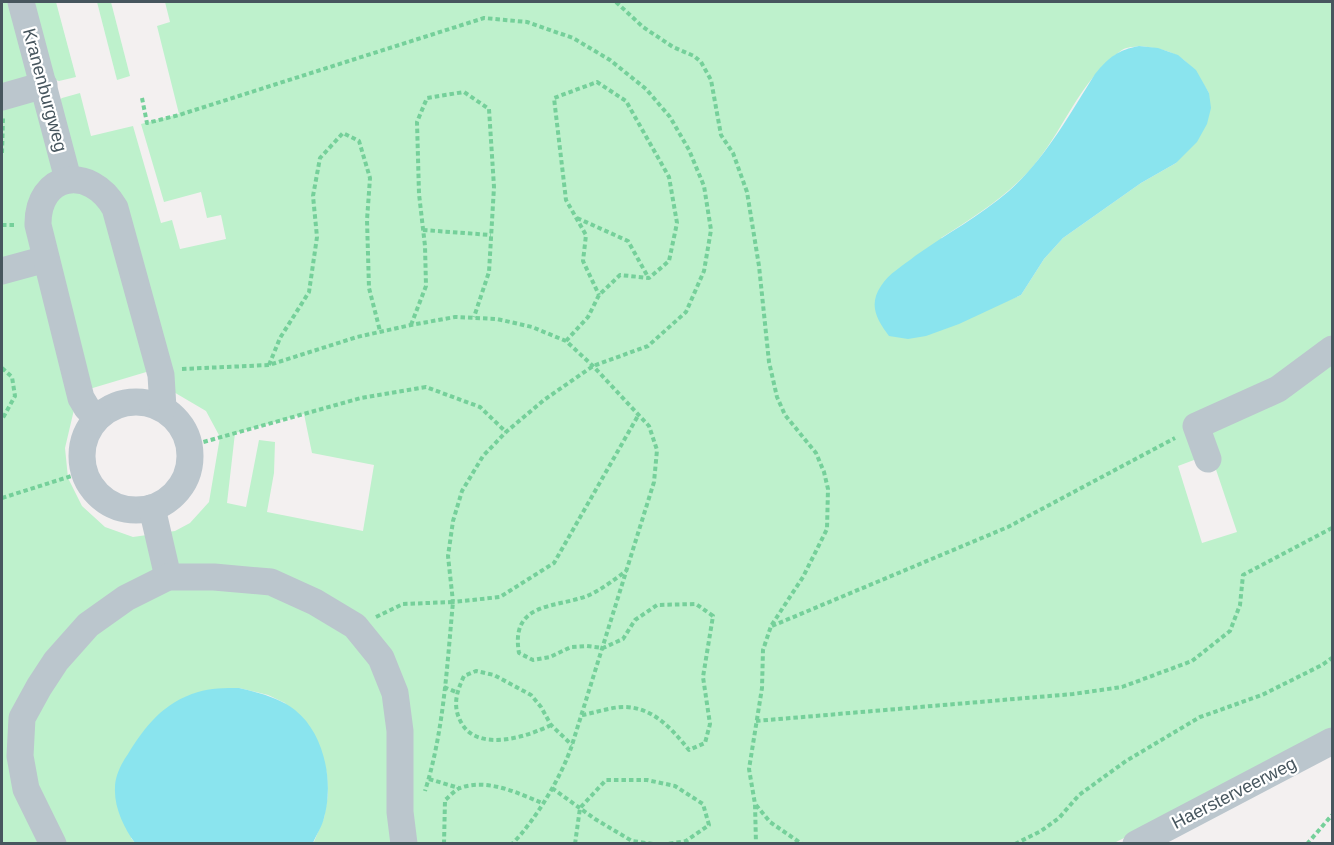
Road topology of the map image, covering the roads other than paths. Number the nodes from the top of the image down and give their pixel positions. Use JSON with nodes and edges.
{"nodes":[{"id":1,"x":21,"y":2,"type":"edge"},
{"id":2,"x":44,"y":85,"type":"junction"},
{"id":3,"x":2,"y":97,"type":"edge"},
{"id":4,"x":68,"y":178,"type":"junction"},
{"id":5,"x":46,"y":259,"type":"junction"},
{"id":6,"x":2,"y":272,"type":"edge"},
{"id":7,"x":1332,"y":349,"type":"edge"},
{"id":8,"x":163,"y":408,"type":"junction"},
{"id":9,"x":97,"y":418,"type":"junction"},
{"id":10,"x":1208,"y":459,"type":"dead end"},
{"id":11,"x":152,"y":508,"type":"junction"},
{"id":12,"x":168,"y":577,"type":"junction"},
{"id":13,"x":1332,"y":741,"type":"edge"},
{"id":14,"x":53,"y":843,"type":"edge"},
{"id":15,"x":404,"y":843,"type":"edge"},
{"id":16,"x":1136,"y":843,"type":"edge"}],
"edges":[{"from":1,"to":2,"type":"street","name":"Kranenburgweg"},
{"from":2,"to":3,"type":"street"},
{"from":2,"to":4,"type":"street","name":"Kranenburgweg"},
{"from":4,"to":5,"type":"street"},
{"from":4,"to":8,"type":"street"},
{"from":5,"to":6,"type":"street"},
{"from":5,"to":9,"type":"street"},
{"from":7,"to":10,"type":"street"},
{"from":8,"to":9,"type":"street"},
{"from":8,"to":11,"type":"street"},
{"from":9,"to":11,"type":"street"},
{"from":11,"to":12,"type":"street"},
{"from":12,"to":14,"type":"street"},
{"from":12,"to":15,"type":"street"},
{"from":13,"to":16,"type":"street","name":"Haersterveerweg"}]}
